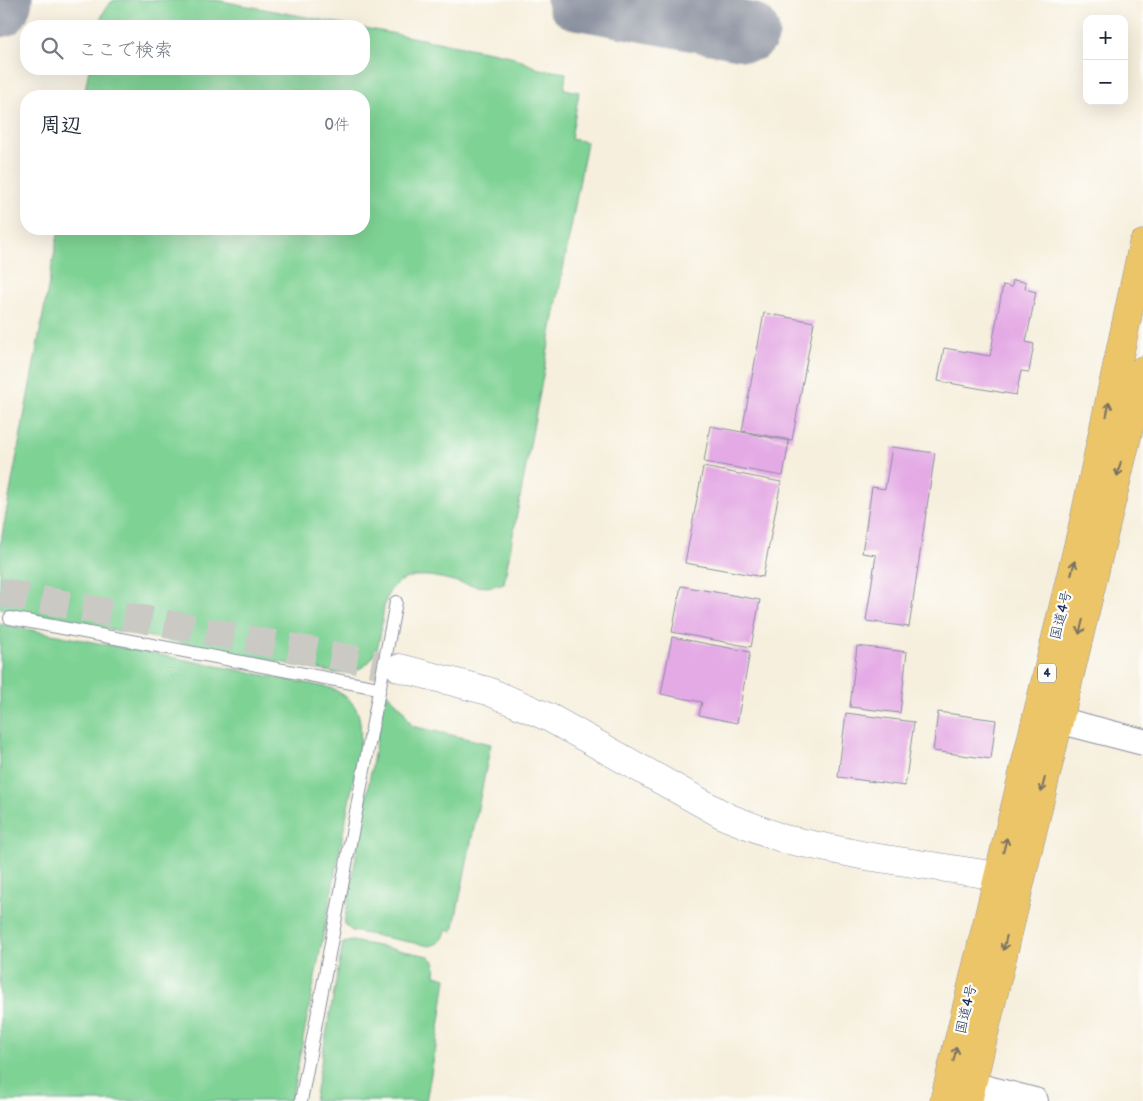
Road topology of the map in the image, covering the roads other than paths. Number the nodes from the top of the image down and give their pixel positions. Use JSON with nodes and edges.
{"nodes":[{"id":1,"x":1143,"y":244,"type":"edge"},
{"id":2,"x":1143,"y":370,"type":"edge"},
{"id":3,"x":396,"y":602,"type":"dead end"},
{"id":4,"x":10,"y":618,"type":"dead end"},
{"id":5,"x":400,"y":668,"type":"tunnel mouth"},
{"id":6,"x":378,"y":688,"type":"junction"},
{"id":7,"x":1058,"y":720,"type":"junction"},
{"id":8,"x":1143,"y":742,"type":"edge"},
{"id":9,"x":998,"y":876,"type":"junction"},
{"id":10,"x":970,"y":1093,"type":"edge"},
{"id":11,"x":301,"y":1101,"type":"edge"},
{"id":12,"x":944,"y":1101,"type":"edge"},
{"id":13,"x":1035,"y":1101,"type":"edge"}],
"edges":[{"from":9,"to":1,"type":"highway","name":"国道4号","number":"4","one_way":true},
{"from":2,"to":7,"type":"highway","name":"国道4号","number":"4","one_way":true},
{"from":3,"to":6,"type":"lane"},
{"from":4,"to":6,"type":"lane"},
{"from":5,"to":9,"type":"street"},
{"from":6,"to":11,"type":"lane"},
{"from":7,"to":8,"type":"street"},
{"from":7,"to":10,"type":"highway","name":"国道4号","number":"4","one_way":true},
{"from":12,"to":9,"type":"highway","name":"国道4号","number":"4","one_way":true},
{"from":10,"to":13,"type":"street"}]}
